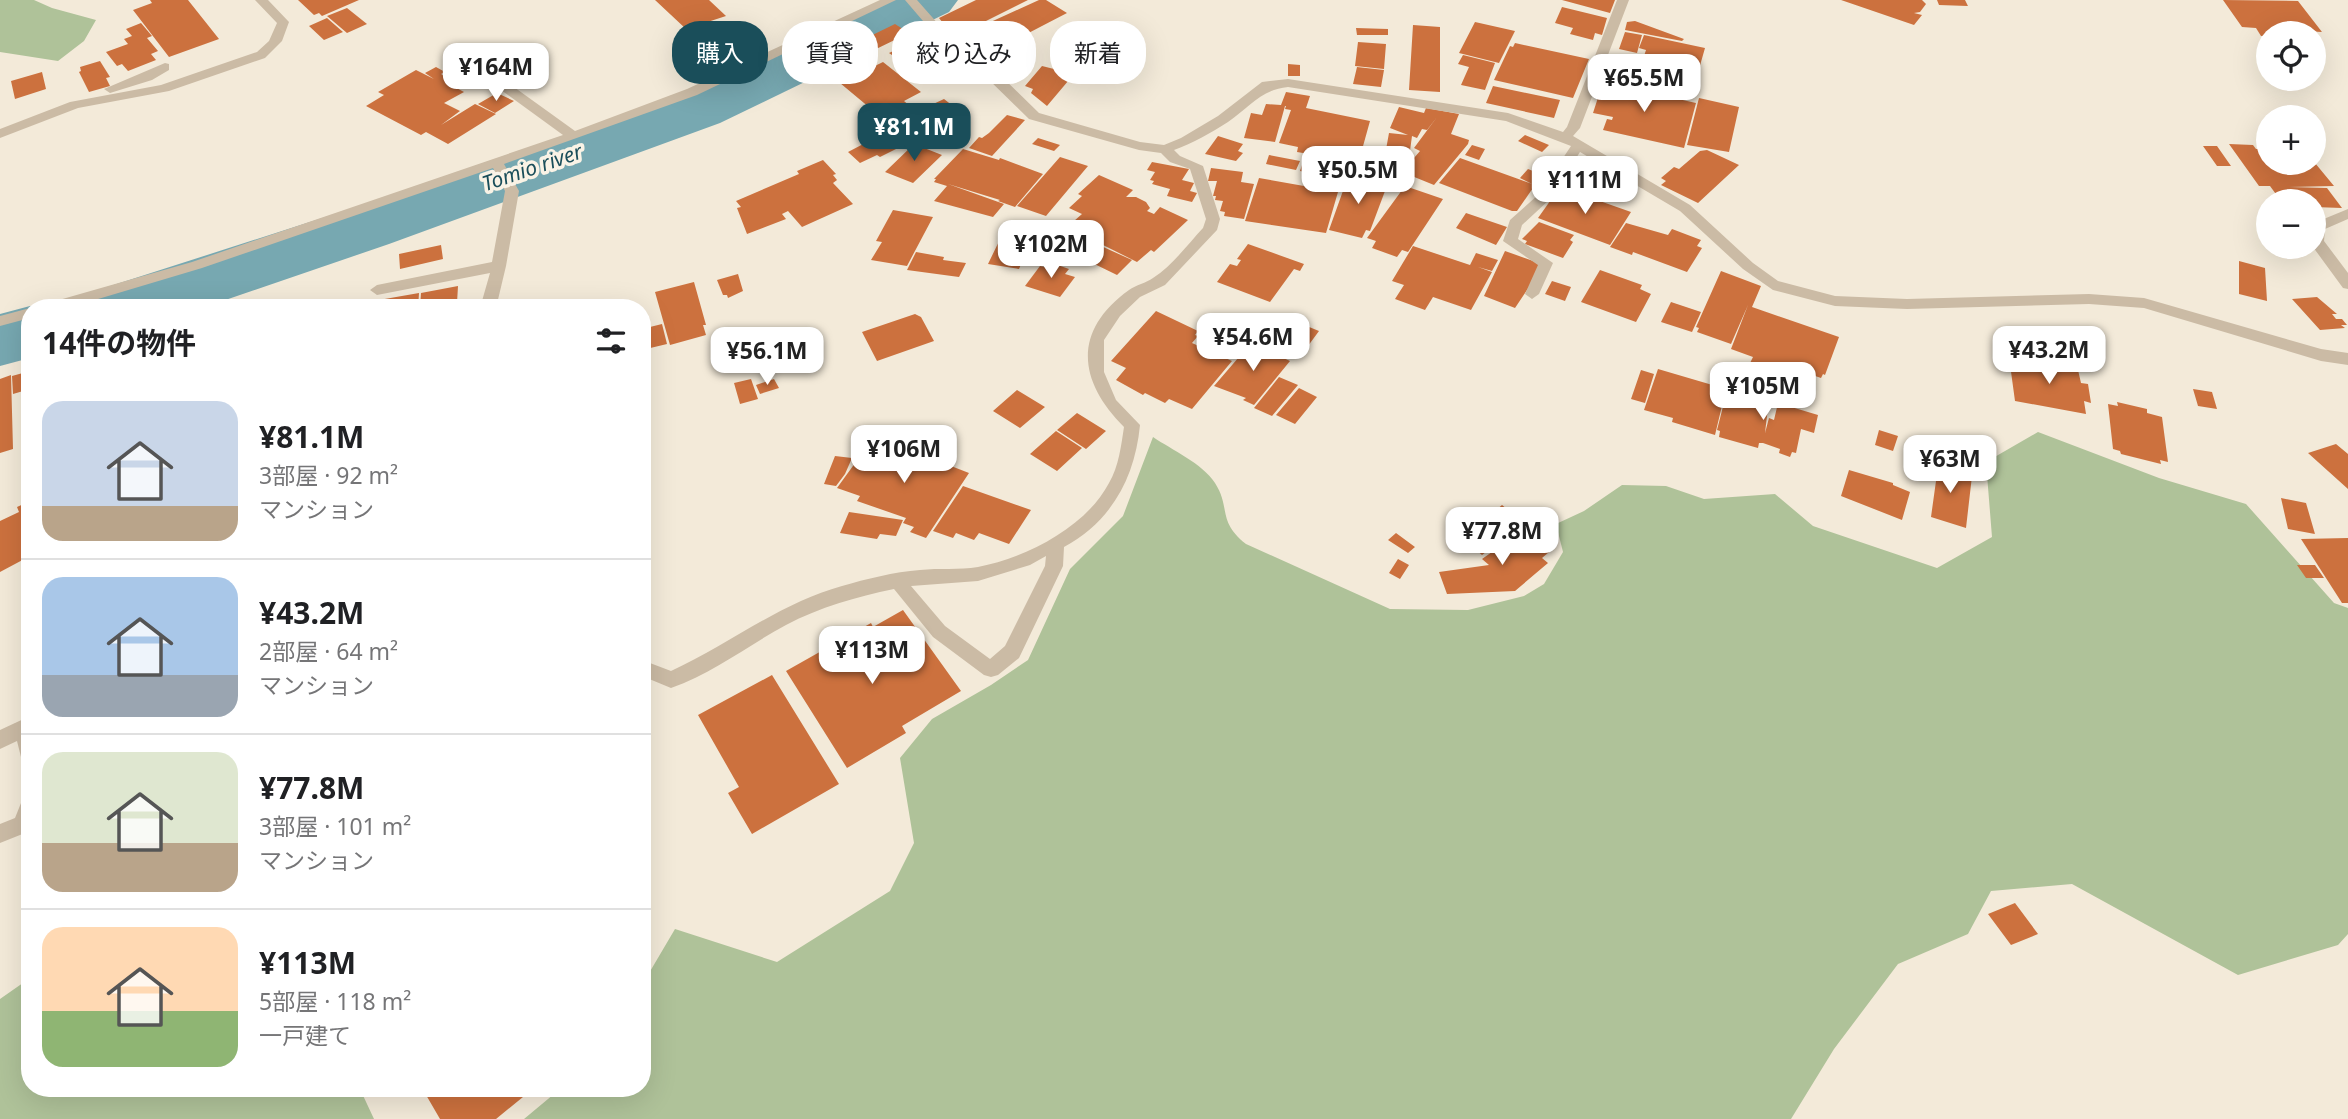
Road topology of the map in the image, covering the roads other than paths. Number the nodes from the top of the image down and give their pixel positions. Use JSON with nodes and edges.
{"nodes":[{"id":1,"x":261,"y":0,"type":"edge"},
{"id":2,"x":890,"y":0,"type":"edge"},
{"id":3,"x":911,"y":0,"type":"edge"},
{"id":4,"x":1623,"y":0,"type":"edge"},
{"id":5,"x":464,"y":57,"type":"dead end"},
{"id":6,"x":165,"y":67,"type":"dead end"},
{"id":7,"x":47,"y":99,"type":"dead end"},
{"id":8,"x":75,"y":105,"type":"junction"},
{"id":9,"x":36,"y":119,"type":"junction"},
{"id":10,"x":0,"y":134,"type":"edge"},
{"id":11,"x":573,"y":136,"type":"junction"},
{"id":12,"x":1572,"y":141,"type":"junction"},
{"id":13,"x":1165,"y":149,"type":"junction"},
{"id":14,"x":497,"y":163,"type":"junction"},
{"id":15,"x":2348,"y":214,"type":"edge"},
{"id":16,"x":499,"y":267,"type":"junction"},
{"id":17,"x":2348,"y":284,"type":"edge"},
{"id":18,"x":377,"y":290,"type":"dead end"},
{"id":19,"x":1532,"y":294,"type":"dead end"},
{"id":20,"x":81,"y":299,"type":"edge"},
{"id":21,"x":490,"y":299,"type":"edge"},
{"id":22,"x":21,"y":315,"type":"edge"},
{"id":23,"x":0,"y":321,"type":"edge"},
{"id":24,"x":2348,"y":359,"type":"edge"},
{"id":25,"x":1056,"y":543,"type":"junction"},
{"id":26,"x":898,"y":582,"type":"junction"},
{"id":27,"x":651,"y":676,"type":"edge"},
{"id":28,"x":21,"y":729,"type":"edge"},
{"id":29,"x":0,"y":740,"type":"edge"},
{"id":30,"x":21,"y":825,"type":"edge"},
{"id":31,"x":0,"y":834,"type":"edge"}],
"edges":[{"from":1,"to":8,"type":"street"},
{"from":2,"to":11,"type":"street"},
{"from":3,"to":13,"type":"street"},
{"from":4,"to":12,"type":"street"},
{"from":5,"to":11,"type":"street"},
{"from":6,"to":8,"type":"street"},
{"from":7,"to":9,"type":"street"},
{"from":8,"to":9,"type":"street"},
{"from":9,"to":10,"type":"street"},
{"from":11,"to":14,"type":"street"},
{"from":12,"to":13,"type":"street"},
{"from":12,"to":19,"type":"street"},
{"from":12,"to":24,"type":"street"},
{"from":13,"to":25,"type":"street"},
{"from":14,"to":16,"type":"street"},
{"from":14,"to":20,"type":"street"},
{"from":15,"to":17,"type":"street"},
{"from":16,"to":18,"type":"street"},
{"from":16,"to":21,"type":"street"},
{"from":22,"to":23,"type":"street"},
{"from":25,"to":26,"type":"street"},
{"from":25,"to":26,"type":"street"},
{"from":26,"to":27,"type":"street"},
{"from":28,"to":29,"type":"street"},
{"from":30,"to":31,"type":"street"}]}
